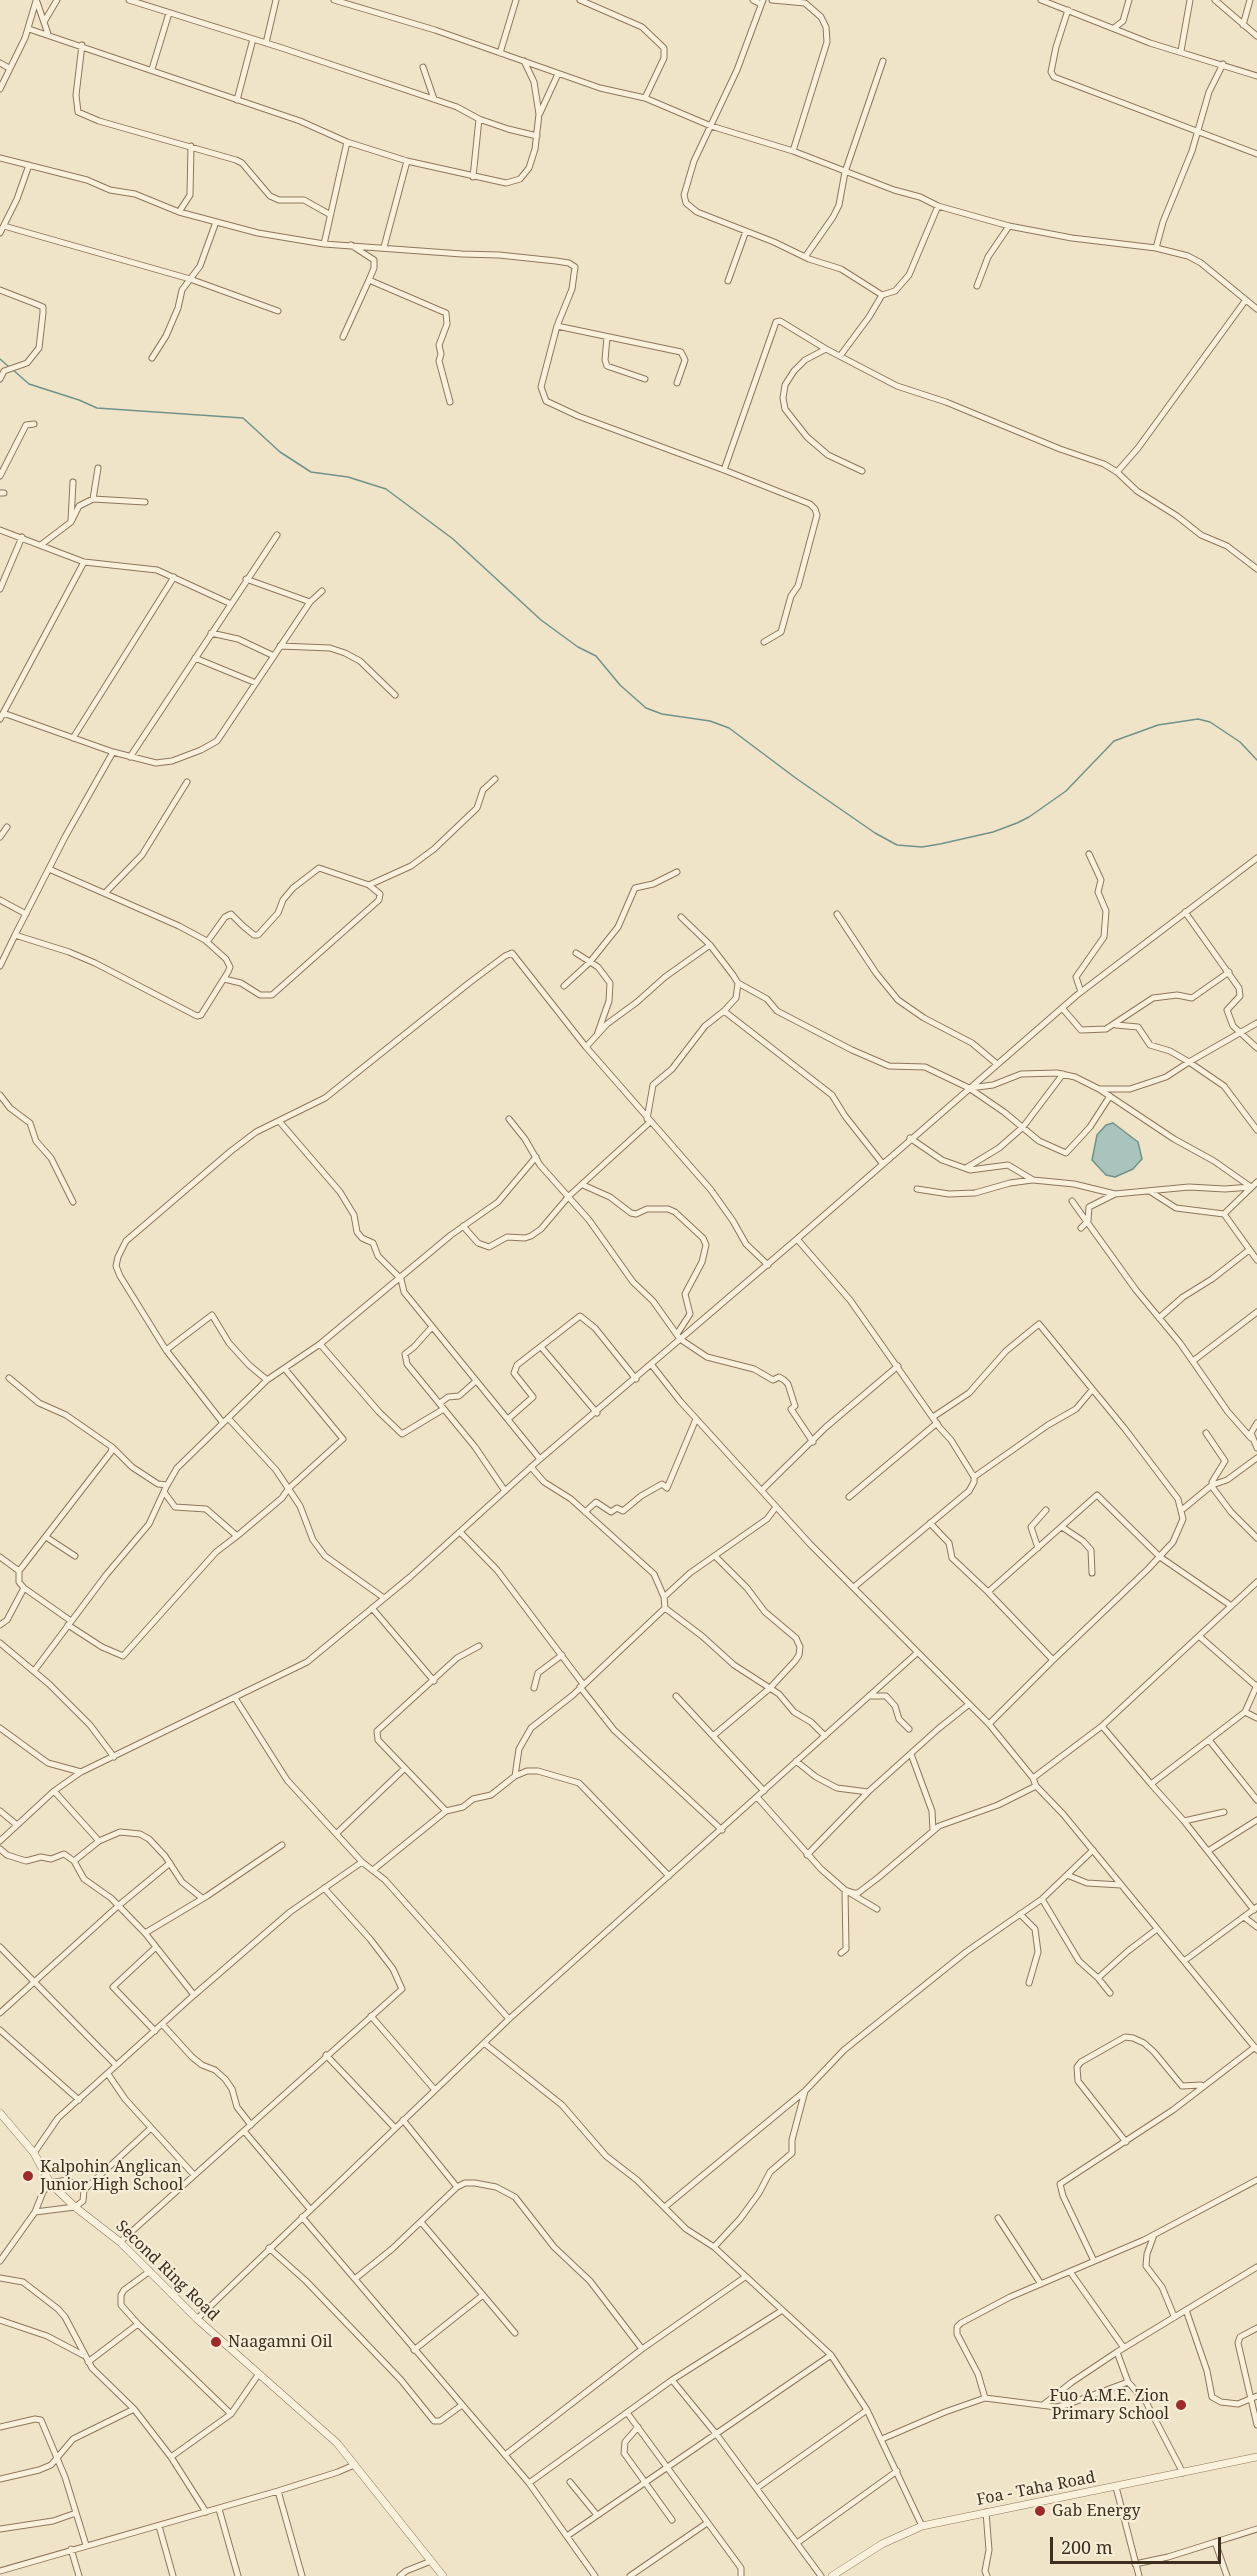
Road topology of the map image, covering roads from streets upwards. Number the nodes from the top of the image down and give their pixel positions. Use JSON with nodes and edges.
{"nodes":[{"id":1,"x":36,"y":0,"type":"edge"},
{"id":2,"x":57,"y":0,"type":"edge"},
{"id":3,"x":129,"y":0,"type":"edge"},
{"id":4,"x":276,"y":0,"type":"edge"},
{"id":5,"x":334,"y":0,"type":"edge"},
{"id":6,"x":516,"y":0,"type":"edge"},
{"id":7,"x":580,"y":0,"type":"edge"},
{"id":8,"x":753,"y":0,"type":"edge"},
{"id":9,"x":772,"y":0,"type":"edge"},
{"id":10,"x":1041,"y":0,"type":"edge"},
{"id":11,"x":1130,"y":0,"type":"edge"},
{"id":12,"x":1190,"y":0,"type":"edge"},
{"id":13,"x":1215,"y":0,"type":"edge"},
{"id":14,"x":1250,"y":0,"type":"edge"},
{"id":15,"x":762,"y":2,"type":"edge"},
{"id":16,"x":1068,"y":10,"type":"junction"},
{"id":17,"x":169,"y":13,"type":"junction"},
{"id":18,"x":44,"y":22,"type":"junction"},
{"id":19,"x":1243,"y":25,"type":"junction"},
{"id":20,"x":1114,"y":28,"type":"junction"},
{"id":21,"x":29,"y":29,"type":"junction"},
{"id":22,"x":48,"y":34,"type":"junction"},
{"id":23,"x":1257,"y":36,"type":"edge"},
{"id":24,"x":253,"y":39,"type":"junction"},
{"id":25,"x":266,"y":43,"type":"junction"},
{"id":26,"x":82,"y":45,"type":"junction"},
{"id":27,"x":1181,"y":51,"type":"junction"},
{"id":28,"x":500,"y":53,"type":"junction"},
{"id":29,"x":524,"y":61,"type":"junction"},
{"id":30,"x":883,"y":61,"type":"dead end"},
{"id":31,"x":0,"y":63,"type":"edge"},
{"id":32,"x":1223,"y":64,"type":"junction"},
{"id":33,"x":423,"y":67,"type":"dead end"},
{"id":34,"x":9,"y":68,"type":"junction"},
{"id":35,"x":152,"y":69,"type":"junction"},
{"id":36,"x":558,"y":74,"type":"junction"},
{"id":37,"x":1257,"y":76,"type":"edge"},
{"id":38,"x":0,"y":89,"type":"edge"},
{"id":39,"x":645,"y":98,"type":"junction"},
{"id":40,"x":434,"y":99,"type":"junction"},
{"id":41,"x":237,"y":100,"type":"junction"},
{"id":42,"x":539,"y":114,"type":"junction"},
{"id":43,"x":479,"y":119,"type":"junction"},
{"id":44,"x":711,"y":126,"type":"junction"},
{"id":45,"x":1198,"y":132,"type":"junction"},
{"id":46,"x":537,"y":136,"type":"junction"},
{"id":47,"x":347,"y":142,"type":"junction"},
{"id":48,"x":190,"y":146,"type":"junction"},
{"id":49,"x":793,"y":151,"type":"junction"},
{"id":50,"x":1257,"y":154,"type":"edge"},
{"id":51,"x":0,"y":158,"type":"edge"},
{"id":52,"x":407,"y":161,"type":"junction"},
{"id":53,"x":29,"y":165,"type":"junction"},
{"id":54,"x":845,"y":172,"type":"junction"},
{"id":55,"x":473,"y":177,"type":"junction"},
{"id":56,"x":938,"y":206,"type":"junction"},
{"id":57,"x":179,"y":212,"type":"junction"},
{"id":58,"x":329,"y":214,"type":"junction"},
{"id":59,"x":216,"y":222,"type":"junction"},
{"id":60,"x":4,"y":226,"type":"junction"},
{"id":61,"x":1009,"y":226,"type":"junction"},
{"id":62,"x":746,"y":231,"type":"junction"},
{"id":63,"x":0,"y":233,"type":"edge"},
{"id":64,"x":324,"y":244,"type":"junction"},
{"id":65,"x":349,"y":244,"type":"junction"},
{"id":66,"x":384,"y":247,"type":"junction"},
{"id":67,"x":1156,"y":248,"type":"junction"},
{"id":68,"x":805,"y":257,"type":"junction"},
{"id":69,"x":190,"y":279,"type":"junction"},
{"id":70,"x":369,"y":280,"type":"junction"},
{"id":71,"x":728,"y":281,"type":"dead end"},
{"id":72,"x":977,"y":286,"type":"dead end"},
{"id":73,"x":0,"y":290,"type":"edge"},
{"id":74,"x":882,"y":295,"type":"junction"},
{"id":75,"x":1245,"y":301,"type":"junction"},
{"id":76,"x":1257,"y":309,"type":"edge"},
{"id":77,"x":278,"y":311,"type":"dead end"},
{"id":78,"x":557,"y":326,"type":"junction"},
{"id":79,"x":343,"y":337,"type":"dead end"},
{"id":80,"x":607,"y":337,"type":"junction"},
{"id":81,"x":826,"y":349,"type":"junction"},
{"id":82,"x":840,"y":356,"type":"junction"},
{"id":83,"x":152,"y":358,"type":"dead end"},
{"id":84,"x":0,"y":379,"type":"edge"},
{"id":85,"x":645,"y":379,"type":"dead end"},
{"id":86,"x":677,"y":383,"type":"dead end"},
{"id":87,"x":450,"y":402,"type":"dead end"},
{"id":88,"x":34,"y":424,"type":"dead end"},
{"id":89,"x":98,"y":468,"type":"dead end"},
{"id":90,"x":724,"y":470,"type":"junction"},
{"id":91,"x":862,"y":471,"type":"dead end"},
{"id":92,"x":1117,"y":472,"type":"junction"},
{"id":93,"x":0,"y":476,"type":"edge"},
{"id":94,"x":73,"y":482,"type":"dead end"},
{"id":95,"x":93,"y":499,"type":"junction"},
{"id":96,"x":145,"y":502,"type":"dead end"},
{"id":97,"x":71,"y":522,"type":"junction"},
{"id":98,"x":0,"y":530,"type":"edge"},
{"id":99,"x":277,"y":535,"type":"dead end"},
{"id":100,"x":22,"y":537,"type":"junction"},
{"id":101,"x":42,"y":544,"type":"junction"},
{"id":102,"x":84,"y":562,"type":"junction"},
{"id":103,"x":1257,"y":569,"type":"edge"},
{"id":104,"x":174,"y":577,"type":"junction"},
{"id":105,"x":246,"y":579,"type":"junction"},
{"id":106,"x":0,"y":589,"type":"edge"},
{"id":107,"x":322,"y":591,"type":"dead end"},
{"id":108,"x":310,"y":602,"type":"junction"},
{"id":109,"x":230,"y":603,"type":"junction"},
{"id":110,"x":211,"y":633,"type":"junction"},
{"id":111,"x":764,"y":642,"type":"dead end"},
{"id":112,"x":280,"y":646,"type":"junction"},
{"id":113,"x":274,"y":656,"type":"junction"},
{"id":114,"x":195,"y":658,"type":"junction"},
{"id":115,"x":255,"y":683,"type":"junction"},
{"id":116,"x":394,"y":695,"type":"dead end"},
{"id":117,"x":3,"y":713,"type":"junction"},
{"id":118,"x":0,"y":719,"type":"edge"},
{"id":119,"x":72,"y":738,"type":"junction"},
{"id":120,"x":113,"y":752,"type":"junction"},
{"id":121,"x":130,"y":757,"type":"junction"},
{"id":122,"x":495,"y":779,"type":"dead end"},
{"id":123,"x":187,"y":782,"type":"dead end"},
{"id":124,"x":8,"y":827,"type":"dead end"},
{"id":125,"x":0,"y":837,"type":"edge"},
{"id":126,"x":1089,"y":854,"type":"dead end"},
{"id":127,"x":1257,"y":858,"type":"edge"},
{"id":128,"x":49,"y":869,"type":"junction"},
{"id":129,"x":677,"y":872,"type":"dead end"},
{"id":130,"x":369,"y":885,"type":"junction"},
{"id":131,"x":106,"y":892,"type":"junction"},
{"id":132,"x":0,"y":900,"type":"edge"},
{"id":133,"x":1185,"y":912,"type":"junction"},
{"id":134,"x":26,"y":914,"type":"junction"},
{"id":135,"x":837,"y":914,"type":"dead end"},
{"id":136,"x":681,"y":917,"type":"dead end"},
{"id":137,"x":15,"y":935,"type":"junction"},
{"id":138,"x":207,"y":942,"type":"junction"},
{"id":139,"x":710,"y":945,"type":"junction"},
{"id":140,"x":576,"y":953,"type":"dead end"},
{"id":141,"x":591,"y":962,"type":"junction"},
{"id":142,"x":0,"y":966,"type":"edge"},
{"id":143,"x":1229,"y":972,"type":"junction"},
{"id":144,"x":224,"y":979,"type":"junction"},
{"id":145,"x":738,"y":983,"type":"junction"},
{"id":146,"x":564,"y":986,"type":"dead end"},
{"id":147,"x":1082,"y":992,"type":"junction"},
{"id":148,"x":1063,"y":1009,"type":"junction"},
{"id":149,"x":724,"y":1011,"type":"junction"},
{"id":150,"x":1257,"y":1023,"type":"edge"},
{"id":151,"x":1114,"y":1024,"type":"junction"},
{"id":152,"x":1239,"y":1033,"type":"junction"},
{"id":153,"x":596,"y":1035,"type":"junction"},
{"id":154,"x":586,"y":1047,"type":"junction"},
{"id":155,"x":1257,"y":1048,"type":"edge"},
{"id":156,"x":1189,"y":1062,"type":"junction"},
{"id":157,"x":997,"y":1064,"type":"junction"},
{"id":158,"x":1063,"y":1074,"type":"junction"},
{"id":159,"x":969,"y":1088,"type":"junction"},
{"id":160,"x":1099,"y":1089,"type":"junction"},
{"id":161,"x":0,"y":1095,"type":"edge"},
{"id":162,"x":1110,"y":1096,"type":"junction"},
{"id":163,"x":509,"y":1119,"type":"dead end"},
{"id":164,"x":279,"y":1120,"type":"junction"},
{"id":165,"x":649,"y":1121,"type":"junction"},
{"id":166,"x":1023,"y":1127,"type":"junction"},
{"id":167,"x":1257,"y":1130,"type":"edge"},
{"id":168,"x":910,"y":1138,"type":"junction"},
{"id":169,"x":536,"y":1157,"type":"junction"},
{"id":170,"x":882,"y":1163,"type":"junction"},
{"id":171,"x":966,"y":1168,"type":"junction"},
{"id":172,"x":1033,"y":1180,"type":"junction"},
{"id":173,"x":1257,"y":1182,"type":"edge"},
{"id":174,"x":583,"y":1185,"type":"junction"},
{"id":175,"x":1254,"y":1187,"type":"edge"},
{"id":176,"x":917,"y":1189,"type":"dead end"},
{"id":177,"x":1151,"y":1192,"type":"junction"},
{"id":178,"x":1115,"y":1194,"type":"junction"},
{"id":179,"x":569,"y":1196,"type":"junction"},
{"id":180,"x":1072,"y":1201,"type":"dead end"},
{"id":181,"x":73,"y":1202,"type":"dead end"},
{"id":182,"x":1224,"y":1214,"type":"junction"},
{"id":183,"x":1088,"y":1221,"type":"junction"},
{"id":184,"x":463,"y":1226,"type":"junction"},
{"id":185,"x":1081,"y":1228,"type":"dead end"},
{"id":186,"x":797,"y":1239,"type":"junction"},
{"id":187,"x":1249,"y":1250,"type":"junction"},
{"id":188,"x":1257,"y":1260,"type":"edge"},
{"id":189,"x":768,"y":1265,"type":"junction"},
{"id":190,"x":401,"y":1279,"type":"junction"},
{"id":191,"x":390,"y":1288,"type":"junction"},
{"id":192,"x":404,"y":1292,"type":"junction"},
{"id":193,"x":1257,"y":1312,"type":"edge"},
{"id":194,"x":1159,"y":1318,"type":"junction"},
{"id":195,"x":432,"y":1327,"type":"junction"},
{"id":196,"x":678,"y":1336,"type":"junction"},
{"id":197,"x":320,"y":1344,"type":"junction"},
{"id":198,"x":542,"y":1347,"type":"junction"},
{"id":199,"x":166,"y":1350,"type":"junction"},
{"id":200,"x":1193,"y":1361,"type":"junction"},
{"id":201,"x":651,"y":1364,"type":"junction"},
{"id":202,"x":898,"y":1366,"type":"junction"},
{"id":203,"x":285,"y":1369,"type":"junction"},
{"id":204,"x":9,"y":1378,"type":"dead end"},
{"id":205,"x":636,"y":1379,"type":"junction"},
{"id":206,"x":267,"y":1380,"type":"junction"},
{"id":207,"x":476,"y":1381,"type":"junction"},
{"id":208,"x":1092,"y":1390,"type":"junction"},
{"id":209,"x":440,"y":1403,"type":"junction"},
{"id":210,"x":442,"y":1410,"type":"junction"},
{"id":211,"x":597,"y":1413,"type":"junction"},
{"id":212,"x":228,"y":1418,"type":"junction"},
{"id":213,"x":508,"y":1419,"type":"junction"},
{"id":214,"x":696,"y":1419,"type":"junction"},
{"id":215,"x":935,"y":1420,"type":"junction"},
{"id":216,"x":1257,"y":1423,"type":"edge"},
{"id":217,"x":223,"y":1424,"type":"junction"},
{"id":218,"x":1206,"y":1433,"type":"dead end"},
{"id":219,"x":1251,"y":1438,"type":"junction"},
{"id":220,"x":813,"y":1442,"type":"junction"},
{"id":221,"x":112,"y":1447,"type":"junction"},
{"id":222,"x":1257,"y":1448,"type":"edge"},
{"id":223,"x":1257,"y":1458,"type":"edge"},
{"id":224,"x":540,"y":1459,"type":"junction"},
{"id":225,"x":531,"y":1467,"type":"junction"},
{"id":226,"x":974,"y":1477,"type":"junction"},
{"id":227,"x":167,"y":1485,"type":"junction"},
{"id":228,"x":1212,"y":1485,"type":"junction"},
{"id":229,"x":288,"y":1489,"type":"junction"},
{"id":230,"x":762,"y":1490,"type":"junction"},
{"id":231,"x":505,"y":1491,"type":"junction"},
{"id":232,"x":164,"y":1492,"type":"junction"},
{"id":233,"x":849,"y":1497,"type":"dead end"},
{"id":234,"x":776,"y":1507,"type":"junction"},
{"id":235,"x":1183,"y":1509,"type":"junction"},
{"id":236,"x":1046,"y":1510,"type":"dead end"},
{"id":237,"x":585,"y":1512,"type":"junction"},
{"id":238,"x":930,"y":1523,"type":"junction"},
{"id":239,"x":1062,"y":1527,"type":"junction"},
{"id":240,"x":460,"y":1532,"type":"junction"},
{"id":241,"x":237,"y":1536,"type":"junction"},
{"id":242,"x":46,"y":1537,"type":"junction"},
{"id":243,"x":1257,"y":1538,"type":"edge"},
{"id":244,"x":1038,"y":1548,"type":"junction"},
{"id":245,"x":75,"y":1556,"type":"dead end"},
{"id":246,"x":0,"y":1557,"type":"edge"},
{"id":247,"x":715,"y":1557,"type":"junction"},
{"id":248,"x":1160,"y":1557,"type":"junction"},
{"id":249,"x":19,"y":1571,"type":"junction"},
{"id":250,"x":1092,"y":1574,"type":"dead end"},
{"id":251,"x":1257,"y":1582,"type":"edge"},
{"id":252,"x":854,"y":1587,"type":"junction"},
{"id":253,"x":24,"y":1588,"type":"junction"},
{"id":254,"x":988,"y":1592,"type":"junction"},
{"id":255,"x":664,"y":1597,"type":"junction"},
{"id":256,"x":384,"y":1598,"type":"junction"},
{"id":257,"x":1230,"y":1605,"type":"junction"},
{"id":258,"x":372,"y":1608,"type":"junction"},
{"id":259,"x":665,"y":1608,"type":"junction"},
{"id":260,"x":70,"y":1623,"type":"junction"},
{"id":261,"x":0,"y":1625,"type":"edge"},
{"id":262,"x":1199,"y":1636,"type":"junction"},
{"id":263,"x":0,"y":1643,"type":"edge"},
{"id":264,"x":479,"y":1646,"type":"dead end"},
{"id":265,"x":917,"y":1653,"type":"junction"},
{"id":266,"x":562,"y":1654,"type":"junction"},
{"id":267,"x":1053,"y":1660,"type":"junction"},
{"id":268,"x":34,"y":1671,"type":"junction"},
{"id":269,"x":434,"y":1681,"type":"junction"},
{"id":270,"x":582,"y":1686,"type":"junction"},
{"id":271,"x":1257,"y":1686,"type":"edge"},
{"id":272,"x":534,"y":1688,"type":"dead end"},
{"id":273,"x":770,"y":1688,"type":"junction"},
{"id":274,"x":676,"y":1696,"type":"dead end"},
{"id":275,"x":869,"y":1696,"type":"junction"},
{"id":276,"x":235,"y":1698,"type":"junction"},
{"id":277,"x":968,"y":1705,"type":"junction"},
{"id":278,"x":1245,"y":1712,"type":"junction"},
{"id":279,"x":1257,"y":1714,"type":"edge"},
{"id":280,"x":1257,"y":1718,"type":"edge"},
{"id":281,"x":989,"y":1724,"type":"junction"},
{"id":282,"x":1102,"y":1726,"type":"junction"},
{"id":283,"x":0,"y":1728,"type":"edge"},
{"id":284,"x":909,"y":1729,"type":"dead end"},
{"id":285,"x":713,"y":1736,"type":"junction"},
{"id":286,"x":825,"y":1736,"type":"junction"},
{"id":287,"x":1209,"y":1740,"type":"junction"},
{"id":288,"x":911,"y":1754,"type":"junction"},
{"id":289,"x":114,"y":1757,"type":"junction"},
{"id":290,"x":796,"y":1761,"type":"junction"},
{"id":291,"x":405,"y":1768,"type":"junction"},
{"id":292,"x":81,"y":1772,"type":"junction"},
{"id":293,"x":515,"y":1776,"type":"junction"},
{"id":294,"x":1033,"y":1778,"type":"junction"},
{"id":295,"x":1151,"y":1784,"type":"junction"},
{"id":296,"x":1036,"y":1786,"type":"junction"},
{"id":297,"x":54,"y":1791,"type":"junction"},
{"id":298,"x":764,"y":1791,"type":"junction"},
{"id":299,"x":868,"y":1792,"type":"junction"},
{"id":300,"x":757,"y":1797,"type":"junction"},
{"id":301,"x":1257,"y":1800,"type":"edge"},
{"id":302,"x":0,"y":1811,"type":"edge"},
{"id":303,"x":446,"y":1811,"type":"junction"},
{"id":304,"x":1224,"y":1812,"type":"dead end"},
{"id":305,"x":1257,"y":1820,"type":"edge"},
{"id":306,"x":1184,"y":1821,"type":"junction"},
{"id":307,"x":17,"y":1825,"type":"junction"},
{"id":308,"x":722,"y":1830,"type":"junction"},
{"id":309,"x":933,"y":1831,"type":"junction"},
{"id":310,"x":337,"y":1833,"type":"junction"},
{"id":311,"x":0,"y":1841,"type":"edge"},
{"id":312,"x":99,"y":1841,"type":"junction"},
{"id":313,"x":282,"y":1845,"type":"dead end"},
{"id":314,"x":0,"y":1849,"type":"edge"},
{"id":315,"x":1093,"y":1850,"type":"junction"},
{"id":316,"x":1208,"y":1851,"type":"junction"},
{"id":317,"x":807,"y":1855,"type":"junction"},
{"id":318,"x":74,"y":1861,"type":"junction"},
{"id":319,"x":362,"y":1862,"type":"junction"},
{"id":320,"x":170,"y":1863,"type":"junction"},
{"id":321,"x":373,"y":1870,"type":"junction"},
{"id":322,"x":1067,"y":1875,"type":"junction"},
{"id":323,"x":669,"y":1876,"type":"junction"},
{"id":324,"x":1121,"y":1885,"type":"junction"},
{"id":325,"x":324,"y":1888,"type":"junction"},
{"id":326,"x":845,"y":1890,"type":"junction"},
{"id":327,"x":202,"y":1898,"type":"junction"},
{"id":328,"x":1042,"y":1899,"type":"junction"},
{"id":329,"x":118,"y":1906,"type":"junction"},
{"id":330,"x":876,"y":1909,"type":"dead end"},
{"id":331,"x":1255,"y":1909,"type":"edge"},
{"id":332,"x":1020,"y":1914,"type":"junction"},
{"id":333,"x":1244,"y":1917,"type":"junction"},
{"id":334,"x":1257,"y":1927,"type":"edge"},
{"id":335,"x":1157,"y":1929,"type":"junction"},
{"id":336,"x":145,"y":1933,"type":"junction"},
{"id":337,"x":0,"y":1947,"type":"edge"},
{"id":338,"x":156,"y":1947,"type":"junction"},
{"id":339,"x":841,"y":1953,"type":"dead end"},
{"id":340,"x":1184,"y":1961,"type":"junction"},
{"id":341,"x":1098,"y":1978,"type":"junction"},
{"id":342,"x":35,"y":1982,"type":"junction"},
{"id":343,"x":1029,"y":1983,"type":"dead end"},
{"id":344,"x":1110,"y":1994,"type":"dead end"},
{"id":345,"x":194,"y":1995,"type":"junction"},
{"id":346,"x":0,"y":2013,"type":"edge"},
{"id":347,"x":370,"y":2016,"type":"junction"},
{"id":348,"x":509,"y":2019,"type":"junction"},
{"id":349,"x":162,"y":2024,"type":"junction"},
{"id":350,"x":0,"y":2030,"type":"edge"},
{"id":351,"x":154,"y":2031,"type":"junction"},
{"id":352,"x":484,"y":2043,"type":"junction"},
{"id":353,"x":1256,"y":2048,"type":"edge"},
{"id":354,"x":326,"y":2055,"type":"junction"},
{"id":355,"x":116,"y":2065,"type":"junction"},
{"id":356,"x":108,"y":2074,"type":"junction"},
{"id":357,"x":1203,"y":2085,"type":"junction"},
{"id":358,"x":435,"y":2090,"type":"junction"},
{"id":359,"x":804,"y":2091,"type":"junction"},
{"id":360,"x":79,"y":2100,"type":"junction"},
{"id":361,"x":0,"y":2113,"type":"edge"},
{"id":362,"x":403,"y":2120,"type":"junction"},
{"id":363,"x":251,"y":2125,"type":"junction"},
{"id":364,"x":151,"y":2128,"type":"junction"},
{"id":365,"x":395,"y":2128,"type":"junction"},
{"id":366,"x":244,"y":2131,"type":"junction"},
{"id":367,"x":1126,"y":2142,"type":"junction"},
{"id":368,"x":34,"y":2153,"type":"junction"},
{"id":369,"x":194,"y":2175,"type":"junction"},
{"id":370,"x":1257,"y":2180,"type":"edge"},
{"id":371,"x":50,"y":2183,"type":"junction"},
{"id":372,"x":457,"y":2187,"type":"junction"},
{"id":373,"x":84,"y":2190,"type":"junction"},
{"id":374,"x":666,"y":2206,"type":"junction"},
{"id":375,"x":75,"y":2207,"type":"junction"},
{"id":376,"x":310,"y":2210,"type":"junction"},
{"id":377,"x":35,"y":2212,"type":"junction"},
{"id":378,"x":302,"y":2217,"type":"junction"},
{"id":379,"x":998,"y":2217,"type":"dead end"},
{"id":380,"x":421,"y":2222,"type":"junction"},
{"id":381,"x":1154,"y":2235,"type":"junction"},
{"id":382,"x":120,"y":2242,"type":"junction"},
{"id":383,"x":714,"y":2247,"type":"junction"},
{"id":384,"x":270,"y":2248,"type":"junction"},
{"id":385,"x":0,"y":2261,"type":"edge"},
{"id":386,"x":1094,"y":2261,"type":"junction"},
{"id":387,"x":1257,"y":2267,"type":"edge"},
{"id":388,"x":150,"y":2271,"type":"junction"},
{"id":389,"x":1071,"y":2273,"type":"junction"},
{"id":390,"x":745,"y":2277,"type":"junction"},
{"id":391,"x":0,"y":2278,"type":"edge"},
{"id":392,"x":356,"y":2278,"type":"junction"},
{"id":393,"x":1041,"y":2284,"type":"junction"},
{"id":394,"x":483,"y":2295,"type":"junction"},
{"id":395,"x":1186,"y":2310,"type":"junction"},
{"id":396,"x":781,"y":2311,"type":"junction"},
{"id":397,"x":1174,"y":2316,"type":"junction"},
{"id":398,"x":197,"y":2319,"type":"junction"},
{"id":399,"x":0,"y":2320,"type":"edge"},
{"id":400,"x":138,"y":2324,"type":"junction"},
{"id":401,"x":1257,"y":2328,"type":"edge"},
{"id":402,"x":515,"y":2332,"type":"dead end"},
{"id":403,"x":1124,"y":2348,"type":"junction"},
{"id":404,"x":642,"y":2349,"type":"junction"},
{"id":405,"x":414,"y":2350,"type":"junction"},
{"id":406,"x":1117,"y":2352,"type":"junction"},
{"id":407,"x":83,"y":2355,"type":"junction"},
{"id":408,"x":831,"y":2355,"type":"junction"},
{"id":409,"x":88,"y":2362,"type":"junction"},
{"id":410,"x":258,"y":2375,"type":"junction"},
{"id":411,"x":672,"y":2380,"type":"junction"},
{"id":412,"x":1128,"y":2382,"type":"junction"},
{"id":413,"x":1254,"y":2397,"type":"edge"},
{"id":414,"x":986,"y":2398,"type":"junction"},
{"id":415,"x":462,"y":2405,"type":"junction"},
{"id":416,"x":1043,"y":2405,"type":"junction"},
{"id":417,"x":134,"y":2409,"type":"junction"},
{"id":418,"x":867,"y":2410,"type":"junction"},
{"id":419,"x":231,"y":2414,"type":"junction"},
{"id":420,"x":628,"y":2414,"type":"junction"},
{"id":421,"x":1257,"y":2425,"type":"edge"},
{"id":422,"x":0,"y":2427,"type":"edge"},
{"id":423,"x":638,"y":2427,"type":"junction"},
{"id":424,"x":717,"y":2435,"type":"junction"},
{"id":425,"x":882,"y":2439,"type":"junction"},
{"id":426,"x":505,"y":2455,"type":"junction"},
{"id":427,"x":57,"y":2456,"type":"junction"},
{"id":428,"x":171,"y":2457,"type":"junction"},
{"id":429,"x":1257,"y":2457,"type":"edge"},
{"id":430,"x":354,"y":2464,"type":"junction"},
{"id":431,"x":669,"y":2468,"type":"junction"},
{"id":432,"x":897,"y":2471,"type":"junction"},
{"id":433,"x":1183,"y":2473,"type":"junction"},
{"id":434,"x":0,"y":2479,"type":"edge"},
{"id":435,"x":570,"y":2482,"type":"dead end"},
{"id":436,"x":529,"y":2483,"type":"junction"},
{"id":437,"x":644,"y":2484,"type":"junction"},
{"id":438,"x":1116,"y":2487,"type":"junction"},
{"id":439,"x":757,"y":2488,"type":"junction"},
{"id":440,"x":278,"y":2491,"type":"junction"},
{"id":441,"x":219,"y":2508,"type":"junction"},
{"id":442,"x":206,"y":2512,"type":"junction"},
{"id":443,"x":987,"y":2512,"type":"junction"},
{"id":444,"x":76,"y":2513,"type":"junction"},
{"id":445,"x":597,"y":2516,"type":"junction"},
{"id":446,"x":672,"y":2520,"type":"dead end"},
{"id":447,"x":707,"y":2523,"type":"junction"},
{"id":448,"x":159,"y":2526,"type":"junction"},
{"id":449,"x":922,"y":2526,"type":"junction"},
{"id":450,"x":0,"y":2529,"type":"edge"},
{"id":451,"x":1257,"y":2529,"type":"edge"},
{"id":452,"x":567,"y":2536,"type":"junction"},
{"id":453,"x":1215,"y":2542,"type":"junction"},
{"id":454,"x":797,"y":2543,"type":"junction"},
{"id":455,"x":86,"y":2545,"type":"junction"},
{"id":456,"x":71,"y":2549,"type":"junction"},
{"id":457,"x":431,"y":2561,"type":"junction"},
{"id":458,"x":1135,"y":2564,"type":"junction"},
{"id":459,"x":0,"y":2571,"type":"edge"},
{"id":460,"x":79,"y":2576,"type":"edge"},
{"id":461,"x":173,"y":2576,"type":"edge"},
{"id":462,"x":238,"y":2576,"type":"edge"},
{"id":463,"x":302,"y":2576,"type":"edge"},
{"id":464,"x":400,"y":2576,"type":"edge"},
{"id":465,"x":443,"y":2576,"type":"edge"},
{"id":466,"x":595,"y":2576,"type":"edge"},
{"id":467,"x":630,"y":2576,"type":"edge"},
{"id":468,"x":741,"y":2576,"type":"edge"},
{"id":469,"x":821,"y":2576,"type":"edge"},
{"id":470,"x":832,"y":2576,"type":"edge"},
{"id":471,"x":987,"y":2576,"type":"edge"},
{"id":472,"x":1139,"y":2576,"type":"edge"},
{"id":473,"x":1227,"y":2576,"type":"edge"}],
"edges":[{"from":1,"to":18,"type":"street"},
{"from":1,"to":21,"type":"street"},
{"from":2,"to":18,"type":"street"},
{"from":3,"to":17,"type":"street"},
{"from":4,"to":25,"type":"street"},
{"from":5,"to":28,"type":"street"},
{"from":6,"to":28,"type":"street"},
{"from":7,"to":39,"type":"street"},
{"from":8,"to":15,"type":"street"},
{"from":9,"to":49,"type":"street"},
{"from":10,"to":16,"type":"street"},
{"from":11,"to":20,"type":"street"},
{"from":12,"to":27,"type":"street"},
{"from":13,"to":19,"type":"street"},
{"from":14,"to":19,"type":"street"},
{"from":15,"to":44,"type":"street"},
{"from":16,"to":20,"type":"street"},
{"from":16,"to":45,"type":"street"},
{"from":17,"to":24,"type":"street"},
{"from":17,"to":35,"type":"street"},
{"from":18,"to":22,"type":"street"},
{"from":19,"to":23,"type":"street"},
{"from":20,"to":27,"type":"street"},
{"from":21,"to":22,"type":"street"},
{"from":21,"to":34,"type":"street"},
{"from":22,"to":26,"type":"street"},
{"from":24,"to":25,"type":"street"},
{"from":24,"to":41,"type":"street"},
{"from":25,"to":40,"type":"street"},
{"from":26,"to":35,"type":"street"},
{"from":26,"to":48,"type":"street"},
{"from":27,"to":32,"type":"street"},
{"from":28,"to":29,"type":"street"},
{"from":29,"to":36,"type":"street"},
{"from":29,"to":42,"type":"street"},
{"from":30,"to":54,"type":"street"},
{"from":31,"to":34,"type":"street"},
{"from":32,"to":37,"type":"street"},
{"from":32,"to":45,"type":"street"},
{"from":33,"to":40,"type":"street"},
{"from":34,"to":38,"type":"street"},
{"from":35,"to":41,"type":"street"},
{"from":36,"to":39,"type":"street"},
{"from":36,"to":42,"type":"street"},
{"from":39,"to":44,"type":"street"},
{"from":40,"to":43,"type":"street"},
{"from":41,"to":47,"type":"street"},
{"from":42,"to":46,"type":"street"},
{"from":43,"to":46,"type":"street"},
{"from":43,"to":55,"type":"street"},
{"from":44,"to":49,"type":"street"},
{"from":44,"to":62,"type":"street"},
{"from":45,"to":50,"type":"street"},
{"from":45,"to":67,"type":"street"},
{"from":46,"to":55,"type":"street"},
{"from":47,"to":52,"type":"street"},
{"from":47,"to":58,"type":"street"},
{"from":48,"to":57,"type":"street"},
{"from":48,"to":58,"type":"street"},
{"from":49,"to":54,"type":"street"},
{"from":51,"to":53,"type":"street"},
{"from":52,"to":55,"type":"street"},
{"from":52,"to":66,"type":"street"},
{"from":53,"to":57,"type":"street"},
{"from":53,"to":60,"type":"street"},
{"from":54,"to":56,"type":"street"},
{"from":54,"to":68,"type":"street"},
{"from":56,"to":61,"type":"street"},
{"from":56,"to":74,"type":"street"},
{"from":57,"to":59,"type":"street"},
{"from":58,"to":64,"type":"street"},
{"from":59,"to":64,"type":"street"},
{"from":59,"to":69,"type":"street"},
{"from":60,"to":63,"type":"street"},
{"from":60,"to":69,"type":"street"},
{"from":61,"to":67,"type":"street"},
{"from":61,"to":72,"type":"street"},
{"from":62,"to":68,"type":"street"},
{"from":62,"to":71,"type":"street"},
{"from":64,"to":65,"type":"street"},
{"from":65,"to":66,"type":"street"},
{"from":65,"to":70,"type":"street"},
{"from":66,"to":78,"type":"street"},
{"from":67,"to":75,"type":"street"},
{"from":68,"to":74,"type":"street"},
{"from":69,"to":77,"type":"street"},
{"from":69,"to":83,"type":"street"},
{"from":70,"to":79,"type":"street"},
{"from":70,"to":87,"type":"street"},
{"from":73,"to":84,"type":"street"},
{"from":74,"to":82,"type":"street"},
{"from":75,"to":76,"type":"street"},
{"from":75,"to":92,"type":"street"},
{"from":78,"to":80,"type":"street"},
{"from":78,"to":90,"type":"street"},
{"from":80,"to":85,"type":"street"},
{"from":80,"to":86,"type":"street"},
{"from":81,"to":82,"type":"street"},
{"from":81,"to":90,"type":"street"},
{"from":81,"to":91,"type":"street"},
{"from":82,"to":92,"type":"street"},
{"from":88,"to":93,"type":"street"},
{"from":89,"to":95,"type":"street"},
{"from":90,"to":111,"type":"street"},
{"from":92,"to":103,"type":"street"},
{"from":94,"to":97,"type":"street"},
{"from":95,"to":96,"type":"street"},
{"from":95,"to":97,"type":"street"},
{"from":97,"to":101,"type":"street"},
{"from":98,"to":100,"type":"street"},
{"from":99,"to":105,"type":"street"},
{"from":100,"to":101,"type":"street"},
{"from":100,"to":106,"type":"street"},
{"from":101,"to":102,"type":"street"},
{"from":102,"to":104,"type":"street"},
{"from":102,"to":117,"type":"street"},
{"from":104,"to":109,"type":"street"},
{"from":104,"to":119,"type":"street"},
{"from":105,"to":108,"type":"street"},
{"from":105,"to":109,"type":"street"},
{"from":107,"to":108,"type":"street"},
{"from":108,"to":112,"type":"street"},
{"from":109,"to":110,"type":"street"},
{"from":110,"to":113,"type":"street"},
{"from":110,"to":114,"type":"street"},
{"from":112,"to":113,"type":"street"},
{"from":112,"to":116,"type":"street"},
{"from":113,"to":115,"type":"street"},
{"from":114,"to":115,"type":"street"},
{"from":114,"to":121,"type":"street"},
{"from":115,"to":121,"type":"street"},
{"from":117,"to":118,"type":"street"},
{"from":117,"to":119,"type":"street"},
{"from":119,"to":120,"type":"street"},
{"from":120,"to":121,"type":"street"},
{"from":120,"to":128,"type":"street"},
{"from":122,"to":130,"type":"street"},
{"from":123,"to":131,"type":"street"},
{"from":124,"to":125,"type":"street"},
{"from":126,"to":147,"type":"street"},
{"from":127,"to":133,"type":"street"},
{"from":128,"to":131,"type":"street"},
{"from":128,"to":134,"type":"street"},
{"from":129,"to":141,"type":"street"},
{"from":130,"to":138,"type":"street"},
{"from":130,"to":144,"type":"street"},
{"from":131,"to":138,"type":"street"},
{"from":132,"to":134,"type":"street"},
{"from":133,"to":143,"type":"street"},
{"from":133,"to":147,"type":"street"},
{"from":134,"to":137,"type":"street"},
{"from":135,"to":157,"type":"street"},
{"from":136,"to":139,"type":"street"},
{"from":137,"to":142,"type":"street"},
{"from":137,"to":144,"type":"street"},
{"from":138,"to":144,"type":"street"},
{"from":139,"to":145,"type":"street"},
{"from":139,"to":153,"type":"street"},
{"from":140,"to":141,"type":"street"},
{"from":141,"to":146,"type":"street"},
{"from":141,"to":153,"type":"street"},
{"from":143,"to":151,"type":"street"},
{"from":143,"to":152,"type":"street"},
{"from":145,"to":149,"type":"street"},
{"from":145,"to":159,"type":"street"},
{"from":147,"to":148,"type":"street"},
{"from":148,"to":151,"type":"street"},
{"from":148,"to":157,"type":"street"},
{"from":149,"to":165,"type":"street"},
{"from":149,"to":170,"type":"street"},
{"from":150,"to":152,"type":"street"},
{"from":151,"to":156,"type":"street"},
{"from":152,"to":155,"type":"street"},
{"from":152,"to":156,"type":"street"},
{"from":153,"to":154,"type":"street"},
{"from":154,"to":164,"type":"street"},
{"from":154,"to":165,"type":"street"},
{"from":156,"to":160,"type":"street"},
{"from":156,"to":167,"type":"street"},
{"from":157,"to":159,"type":"street"},
{"from":158,"to":159,"type":"street"},
{"from":158,"to":160,"type":"street"},
{"from":158,"to":166,"type":"street"},
{"from":159,"to":166,"type":"street"},
{"from":159,"to":168,"type":"street"},
{"from":160,"to":162,"type":"street"},
{"from":161,"to":181,"type":"street"},
{"from":162,"to":166,"type":"street"},
{"from":162,"to":175,"type":"street"},
{"from":163,"to":169,"type":"street"},
{"from":164,"to":190,"type":"street"},
{"from":164,"to":199,"type":"street"},
{"from":165,"to":174,"type":"street"},
{"from":165,"to":189,"type":"street"},
{"from":166,"to":171,"type":"street"},
{"from":168,"to":170,"type":"street"},
{"from":168,"to":171,"type":"street"},
{"from":169,"to":179,"type":"street"},
{"from":169,"to":184,"type":"street"},
{"from":170,"to":186,"type":"street"},
{"from":171,"to":172,"type":"street"},
{"from":172,"to":176,"type":"street"},
{"from":172,"to":178,"type":"street"},
{"from":173,"to":175,"type":"street"},
{"from":174,"to":179,"type":"street"},
{"from":174,"to":196,"type":"street"},
{"from":175,"to":177,"type":"street"},
{"from":175,"to":182,"type":"street"},
{"from":177,"to":178,"type":"street"},
{"from":177,"to":182,"type":"street"},
{"from":178,"to":183,"type":"street"},
{"from":179,"to":184,"type":"street"},
{"from":179,"to":196,"type":"street"},
{"from":180,"to":183,"type":"street"},
{"from":182,"to":187,"type":"street"},
{"from":183,"to":185,"type":"street"},
{"from":183,"to":194,"type":"street"},
{"from":184,"to":190,"type":"street"},
{"from":186,"to":189,"type":"street"},
{"from":186,"to":202,"type":"street"},
{"from":187,"to":188,"type":"street"},
{"from":187,"to":194,"type":"street"},
{"from":189,"to":196,"type":"street"},
{"from":190,"to":191,"type":"street"},
{"from":190,"to":192,"type":"street"},
{"from":191,"to":192,"type":"street"},
{"from":191,"to":197,"type":"street"},
{"from":192,"to":195,"type":"street"},
{"from":193,"to":200,"type":"street"},
{"from":194,"to":200,"type":"street"},
{"from":195,"to":207,"type":"street"},
{"from":195,"to":209,"type":"street"},
{"from":196,"to":201,"type":"street"},
{"from":196,"to":220,"type":"street"},
{"from":197,"to":203,"type":"street"},
{"from":197,"to":210,"type":"street"},
{"from":198,"to":205,"type":"street"},
{"from":198,"to":211,"type":"street"},
{"from":198,"to":213,"type":"street"},
{"from":199,"to":206,"type":"street"},
{"from":199,"to":217,"type":"street"},
{"from":200,"to":219,"type":"street"},
{"from":201,"to":205,"type":"street"},
{"from":201,"to":214,"type":"street"},
{"from":202,"to":215,"type":"street"},
{"from":202,"to":220,"type":"street"},
{"from":203,"to":206,"type":"street"},
{"from":203,"to":229,"type":"street"},
{"from":204,"to":221,"type":"street"},
{"from":205,"to":211,"type":"street"},
{"from":206,"to":212,"type":"street"},
{"from":207,"to":209,"type":"street"},
{"from":207,"to":213,"type":"street"},
{"from":208,"to":215,"type":"street"},
{"from":208,"to":226,"type":"street"},
{"from":208,"to":235,"type":"street"},
{"from":209,"to":210,"type":"street"},
{"from":210,"to":231,"type":"street"},
{"from":211,"to":224,"type":"street"},
{"from":212,"to":217,"type":"street"},
{"from":212,"to":229,"type":"street"},
{"from":213,"to":224,"type":"street"},
{"from":214,"to":230,"type":"street"},
{"from":214,"to":237,"type":"street"},
{"from":215,"to":226,"type":"street"},
{"from":215,"to":233,"type":"street"},
{"from":216,"to":219,"type":"street"},
{"from":217,"to":227,"type":"street"},
{"from":218,"to":228,"type":"street"},
{"from":219,"to":222,"type":"street"},
{"from":220,"to":230,"type":"street"},
{"from":221,"to":227,"type":"street"},
{"from":221,"to":242,"type":"street"},
{"from":223,"to":228,"type":"street"},
{"from":224,"to":225,"type":"street"},
{"from":225,"to":231,"type":"street"},
{"from":225,"to":237,"type":"street"},
{"from":226,"to":238,"type":"street"},
{"from":227,"to":232,"type":"street"},
{"from":228,"to":235,"type":"street"},
{"from":228,"to":243,"type":"street"},
{"from":229,"to":241,"type":"street"},
{"from":229,"to":256,"type":"street"},
{"from":230,"to":234,"type":"street"},
{"from":231,"to":240,"type":"street"},
{"from":232,"to":241,"type":"street"},
{"from":232,"to":260,"type":"street"},
{"from":234,"to":247,"type":"street"},
{"from":234,"to":252,"type":"street"},
{"from":235,"to":248,"type":"street"},
{"from":236,"to":244,"type":"street"},
{"from":237,"to":255,"type":"street"},
{"from":238,"to":252,"type":"street"},
{"from":238,"to":254,"type":"street"},
{"from":239,"to":244,"type":"street"},
{"from":239,"to":248,"type":"street"},
{"from":239,"to":250,"type":"street"},
{"from":240,"to":256,"type":"street"},
{"from":240,"to":266,"type":"street"},
{"from":241,"to":260,"type":"street"},
{"from":242,"to":245,"type":"street"},
{"from":242,"to":249,"type":"street"},
{"from":244,"to":254,"type":"street"},
{"from":246,"to":249,"type":"street"},
{"from":247,"to":255,"type":"street"},
{"from":247,"to":273,"type":"street"},
{"from":248,"to":257,"type":"street"},
{"from":248,"to":267,"type":"street"},
{"from":249,"to":253,"type":"street"},
{"from":251,"to":257,"type":"street"},
{"from":252,"to":265,"type":"street"},
{"from":253,"to":260,"type":"street"},
{"from":253,"to":261,"type":"street"},
{"from":254,"to":267,"type":"street"},
{"from":255,"to":259,"type":"street"},
{"from":256,"to":258,"type":"street"},
{"from":257,"to":262,"type":"street"},
{"from":258,"to":269,"type":"street"},
{"from":258,"to":276,"type":"street"},
{"from":259,"to":270,"type":"street"},
{"from":259,"to":273,"type":"street"},
{"from":260,"to":268,"type":"street"},
{"from":262,"to":271,"type":"street"},
{"from":262,"to":282,"type":"street"},
{"from":263,"to":268,"type":"street"},
{"from":264,"to":269,"type":"street"},
{"from":265,"to":275,"type":"street"},
{"from":265,"to":277,"type":"street"},
{"from":266,"to":270,"type":"street"},
{"from":266,"to":272,"type":"street"},
{"from":267,"to":281,"type":"street"},
{"from":268,"to":289,"type":"street"},
{"from":269,"to":291,"type":"street"},
{"from":270,"to":293,"type":"street"},
{"from":270,"to":308,"type":"street"},
{"from":271,"to":278,"type":"street"},
{"from":273,"to":285,"type":"street"},
{"from":273,"to":286,"type":"street"},
{"from":274,"to":285,"type":"street"},
{"from":275,"to":284,"type":"street"},
{"from":275,"to":286,"type":"street"},
{"from":276,"to":289,"type":"street"},
{"from":276,"to":310,"type":"street"},
{"from":277,"to":281,"type":"street"},
{"from":277,"to":288,"type":"street"},
{"from":278,"to":279,"type":"street"},
{"from":278,"to":280,"type":"street"},
{"from":278,"to":287,"type":"street"},
{"from":281,"to":294,"type":"street"},
{"from":282,"to":294,"type":"street"},
{"from":282,"to":295,"type":"street"},
{"from":283,"to":292,"type":"street"},
{"from":285,"to":298,"type":"street"},
{"from":286,"to":290,"type":"street"},
{"from":287,"to":295,"type":"street"},
{"from":287,"to":301,"type":"street"},
{"from":288,"to":299,"type":"street"},
{"from":288,"to":309,"type":"street"},
{"from":289,"to":292,"type":"street"},
{"from":290,"to":298,"type":"street"},
{"from":290,"to":299,"type":"street"},
{"from":291,"to":303,"type":"street"},
{"from":291,"to":310,"type":"street"},
{"from":292,"to":297,"type":"street"},
{"from":293,"to":303,"type":"street"},
{"from":293,"to":323,"type":"street"},
{"from":294,"to":296,"type":"street"},
{"from":295,"to":306,"type":"street"},
{"from":296,"to":309,"type":"street"},
{"from":296,"to":315,"type":"street"},
{"from":297,"to":307,"type":"street"},
{"from":297,"to":312,"type":"street"},
{"from":298,"to":300,"type":"street"},
{"from":299,"to":317,"type":"street"},
{"from":300,"to":308,"type":"street"},
{"from":300,"to":317,"type":"street"},
{"from":302,"to":307,"type":"street"},
{"from":303,"to":321,"type":"street"},
{"from":304,"to":306,"type":"street"},
{"from":305,"to":316,"type":"street"},
{"from":306,"to":316,"type":"street"},
{"from":307,"to":311,"type":"street"},
{"from":308,"to":323,"type":"street"},
{"from":309,"to":326,"type":"street"},
{"from":310,"to":319,"type":"street"},
{"from":312,"to":318,"type":"street"},
{"from":312,"to":320,"type":"street"},
{"from":313,"to":327,"type":"street"},
{"from":314,"to":318,"type":"street"},
{"from":315,"to":322,"type":"street"},
{"from":315,"to":324,"type":"street"},
{"from":316,"to":331,"type":"street"},
{"from":317,"to":326,"type":"street"},
{"from":318,"to":329,"type":"street"},
{"from":319,"to":321,"type":"street"},
{"from":319,"to":325,"type":"street"},
{"from":320,"to":327,"type":"street"},
{"from":320,"to":329,"type":"street"},
{"from":321,"to":348,"type":"street"},
{"from":322,"to":324,"type":"street"},
{"from":322,"to":328,"type":"street"},
{"from":323,"to":348,"type":"street"},
{"from":324,"to":335,"type":"street"},
{"from":325,"to":345,"type":"street"},
{"from":325,"to":347,"type":"street"},
{"from":326,"to":330,"type":"street"},
{"from":326,"to":339,"type":"street"},
{"from":327,"to":336,"type":"street"},
{"from":328,"to":332,"type":"street"},
{"from":328,"to":341,"type":"street"},
{"from":329,"to":336,"type":"street"},
{"from":329,"to":342,"type":"street"},
{"from":331,"to":333,"type":"street"},
{"from":332,"to":343,"type":"street"},
{"from":332,"to":359,"type":"street"},
{"from":333,"to":334,"type":"street"},
{"from":333,"to":340,"type":"street"},
{"from":335,"to":340,"type":"street"},
{"from":335,"to":341,"type":"street"},
{"from":336,"to":338,"type":"street"},
{"from":337,"to":342,"type":"street"},
{"from":338,"to":345,"type":"street"},
{"from":338,"to":351,"type":"street"},
{"from":340,"to":353,"type":"street"},
{"from":341,"to":344,"type":"street"},
{"from":342,"to":346,"type":"street"},
{"from":342,"to":355,"type":"street"},
{"from":345,"to":349,"type":"street"},
{"from":347,"to":354,"type":"street"},
{"from":347,"to":358,"type":"street"},
{"from":348,"to":352,"type":"street"},
{"from":349,"to":351,"type":"street"},
{"from":349,"to":363,"type":"street"},
{"from":350,"to":360,"type":"street"},
{"from":351,"to":355,"type":"street"},
{"from":352,"to":358,"type":"street"},
{"from":352,"to":374,"type":"street"},
{"from":353,"to":357,"type":"street"},
{"from":354,"to":363,"type":"street"},
{"from":354,"to":365,"type":"street"},
{"from":355,"to":356,"type":"street"},
{"from":356,"to":360,"type":"street"},
{"from":356,"to":364,"type":"street"},
{"from":357,"to":367,"type":"street"},
{"from":357,"to":367,"type":"street"},
{"from":358,"to":362,"type":"street"},
{"from":359,"to":374,"type":"street"},
{"from":359,"to":383,"type":"street"},
{"from":360,"to":368,"type":"street"},
{"from":361,"to":368,"type":"street","name":"Second Ring Road"},
{"from":362,"to":365,"type":"street"},
{"from":362,"to":372,"type":"street"},
{"from":363,"to":366,"type":"street"},
{"from":364,"to":369,"type":"street"},
{"from":364,"to":373,"type":"street"},
{"from":365,"to":376,"type":"street"},
{"from":366,"to":369,"type":"street"},
{"from":366,"to":376,"type":"street"},
{"from":367,"to":386,"type":"street"},
{"from":368,"to":371,"type":"street","name":"Second Ring Road"},
{"from":369,"to":382,"type":"street"},
{"from":370,"to":381,"type":"street"},
{"from":371,"to":373,"type":"street"},
{"from":371,"to":375,"type":"street","name":"Second Ring Road"},
{"from":371,"to":377,"type":"street"},
{"from":372,"to":380,"type":"street"},
{"from":372,"to":404,"type":"street"},
{"from":373,"to":375,"type":"street"},
{"from":374,"to":383,"type":"street"},
{"from":375,"to":377,"type":"street"},
{"from":375,"to":382,"type":"street","name":"Second Ring Road"},
{"from":376,"to":378,"type":"street"},
{"from":377,"to":385,"type":"street"},
{"from":378,"to":384,"type":"street"},
{"from":378,"to":392,"type":"street"},
{"from":379,"to":393,"type":"street"},
{"from":380,"to":392,"type":"street"},
{"from":380,"to":394,"type":"street"},
{"from":381,"to":386,"type":"street"},
{"from":381,"to":397,"type":"street"},
{"from":382,"to":388,"type":"street","name":"Second Ring Road"},
{"from":383,"to":390,"type":"street"},
{"from":384,"to":398,"type":"street"},
{"from":384,"to":415,"type":"street"},
{"from":386,"to":389,"type":"street"},
{"from":387,"to":395,"type":"street"},
{"from":388,"to":398,"type":"street","name":"Second Ring Road"},
{"from":388,"to":400,"type":"street"},
{"from":389,"to":393,"type":"street"},
{"from":389,"to":403,"type":"street"},
{"from":390,"to":396,"type":"street"},
{"from":390,"to":404,"type":"street"},
{"from":391,"to":407,"type":"street"},
{"from":392,"to":405,"type":"street"},
{"from":393,"to":414,"type":"street"},
{"from":394,"to":402,"type":"street"},
{"from":394,"to":405,"type":"street"},
{"from":395,"to":397,"type":"street"},
{"from":395,"to":413,"type":"street"},
{"from":396,"to":408,"type":"street"},
{"from":396,"to":411,"type":"street"},
{"from":397,"to":403,"type":"street"},
{"from":398,"to":410,"type":"street","name":"Second Ring Road"},
{"from":399,"to":407,"type":"street"},
{"from":400,"to":409,"type":"street"},
{"from":400,"to":419,"type":"street"},
{"from":401,"to":413,"type":"street"},
{"from":403,"to":406,"type":"street"},
{"from":404,"to":426,"type":"street"},
{"from":405,"to":415,"type":"street"},
{"from":406,"to":412,"type":"street"},
{"from":406,"to":416,"type":"street"},
{"from":407,"to":409,"type":"street"},
{"from":408,"to":418,"type":"street"},
{"from":408,"to":424,"type":"street"},
{"from":409,"to":417,"type":"street"},
{"from":410,"to":419,"type":"street"},
{"from":410,"to":430,"type":"street","name":"Second Ring Road"},
{"from":411,"to":420,"type":"street"},
{"from":411,"to":424,"type":"street"},
{"from":412,"to":416,"type":"street"},
{"from":412,"to":433,"type":"street"},
{"from":413,"to":421,"type":"street"},
{"from":414,"to":416,"type":"street"},
{"from":414,"to":425,"type":"street"},
{"from":415,"to":426,"type":"street"},
{"from":417,"to":427,"type":"street"},
{"from":417,"to":428,"type":"street"},
{"from":418,"to":425,"type":"street"},
{"from":418,"to":439,"type":"street"},
{"from":419,"to":428,"type":"street"},
{"from":420,"to":423,"type":"street"},
{"from":420,"to":436,"type":"street"},
{"from":422,"to":427,"type":"street"},
{"from":423,"to":431,"type":"street"},
{"from":423,"to":437,"type":"street"},
{"from":424,"to":431,"type":"street"},
{"from":424,"to":439,"type":"street"},
{"from":425,"to":432,"type":"street"},
{"from":426,"to":436,"type":"street"},
{"from":427,"to":434,"type":"street"},
{"from":427,"to":444,"type":"street"},
{"from":428,"to":442,"type":"street"},
{"from":429,"to":433,"type":"street","name":"Foa - Taha Road"},
{"from":430,"to":440,"type":"street"},
{"from":430,"to":457,"type":"street","name":"Second Ring Road"},
{"from":431,"to":437,"type":"street"},
{"from":431,"to":447,"type":"street"},
{"from":432,"to":449,"type":"street"},
{"from":432,"to":454,"type":"street"},
{"from":433,"to":438,"type":"street","name":"Foa - Taha Road"},
{"from":435,"to":445,"type":"street"},
{"from":436,"to":452,"type":"street"},
{"from":437,"to":445,"type":"street"},
{"from":437,"to":446,"type":"street"},
{"from":438,"to":443,"type":"street","name":"Foa - Taha Road"},
{"from":438,"to":458,"type":"street"},
{"from":439,"to":454,"type":"street"},
{"from":440,"to":441,"type":"street"},
{"from":440,"to":463,"type":"street"},
{"from":441,"to":442,"type":"street"},
{"from":441,"to":462,"type":"street"},
{"from":442,"to":448,"type":"street"},
{"from":443,"to":449,"type":"street","name":"Foa - Taha Road"},
{"from":443,"to":471,"type":"street"},
{"from":444,"to":450,"type":"street"},
{"from":444,"to":455,"type":"street"},
{"from":445,"to":452,"type":"street"},
{"from":447,"to":467,"type":"street"},
{"from":447,"to":468,"type":"street"},
{"from":448,"to":455,"type":"street"},
{"from":448,"to":461,"type":"street"},
{"from":449,"to":470,"type":"street","name":"Foa - Taha Road"},
{"from":451,"to":453,"type":"street"},
{"from":452,"to":466,"type":"street"},
{"from":453,"to":458,"type":"street"},
{"from":453,"to":473,"type":"street"},
{"from":454,"to":469,"type":"street"},
{"from":455,"to":456,"type":"street"},
{"from":456,"to":459,"type":"street"},
{"from":456,"to":460,"type":"street"},
{"from":457,"to":464,"type":"street"},
{"from":457,"to":465,"type":"street","name":"Second Ring Road"},
{"from":458,"to":472,"type":"street"}]}
